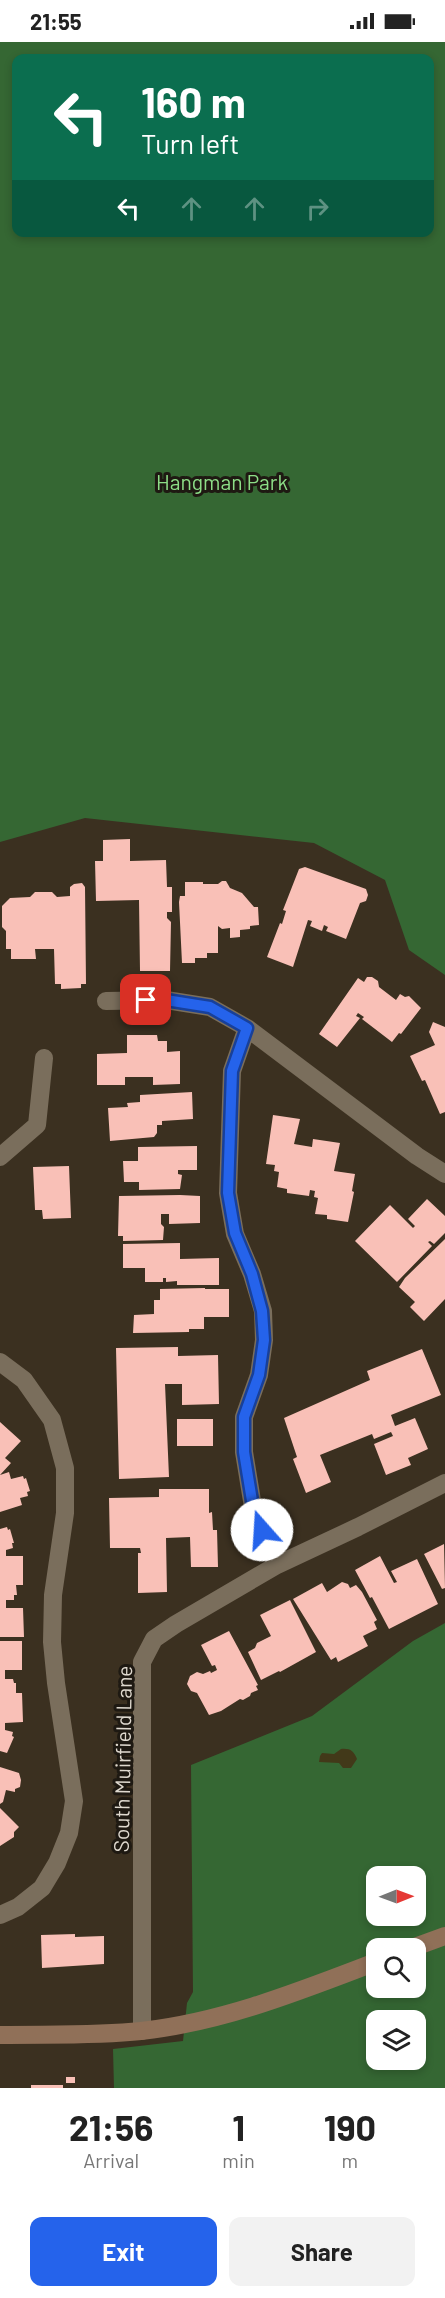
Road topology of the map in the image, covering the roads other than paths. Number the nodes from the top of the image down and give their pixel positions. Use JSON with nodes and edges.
{"nodes":[{"id":1,"x":106,"y":1001,"type":"dead end"},
{"id":2,"x":247,"y":1028,"type":"junction"},
{"id":3,"x":44,"y":1058,"type":"dead end"},
{"id":4,"x":0,"y":1157,"type":"edge"},
{"id":5,"x":445,"y":1174,"type":"edge"},
{"id":6,"x":0,"y":1362,"type":"edge"},
{"id":7,"x":445,"y":1483,"type":"edge"},
{"id":8,"x":278,"y":1565,"type":"junction"},
{"id":9,"x":0,"y":1916,"type":"edge"},
{"id":10,"x":445,"y":1936,"type":"edge"},
{"id":11,"x":426,"y":1943,"type":"edge"},
{"id":12,"x":366,"y":1966,"type":"edge"},
{"id":13,"x":142,"y":2031,"type":"junction"},
{"id":14,"x":0,"y":2035,"type":"edge"}],
"edges":[{"from":1,"to":2,"type":"street"},
{"from":2,"to":5,"type":"street"},
{"from":2,"to":8,"type":"street"},
{"from":3,"to":4,"type":"street"},
{"from":6,"to":9,"type":"street"},
{"from":7,"to":8,"type":"street","name":"South Muirfield Lane"},
{"from":8,"to":13,"type":"street","name":"South Muirfield Lane"},
{"from":10,"to":11,"type":"main road"},
{"from":12,"to":13,"type":"main road"},
{"from":13,"to":14,"type":"main road"}]}
